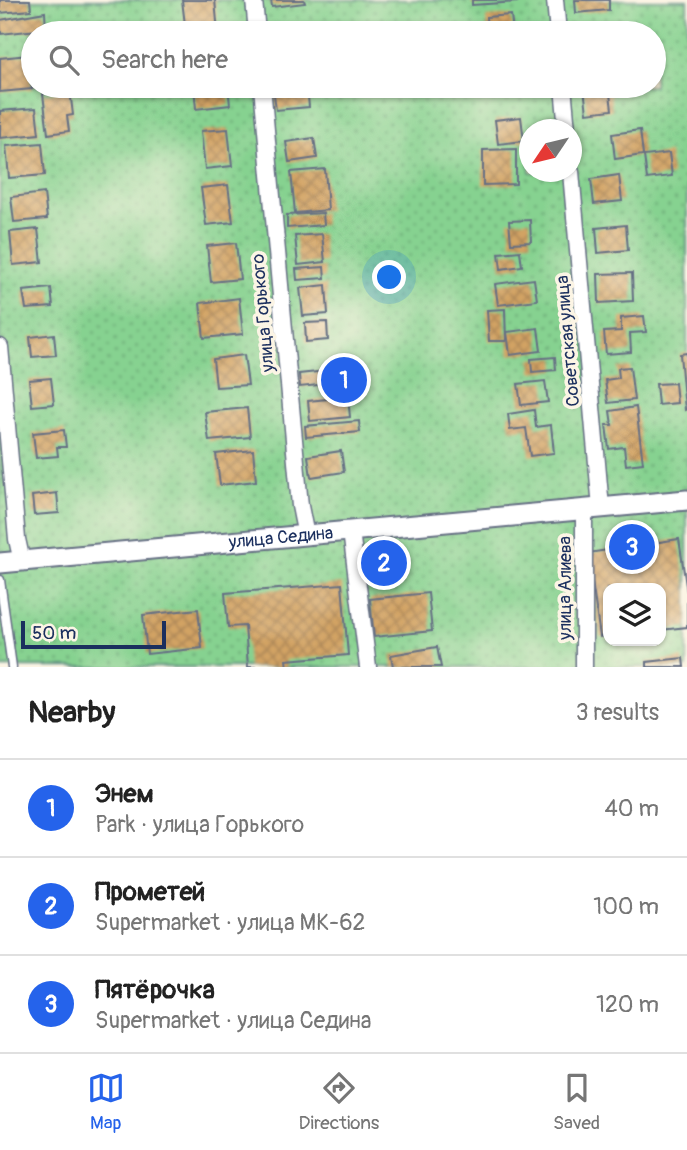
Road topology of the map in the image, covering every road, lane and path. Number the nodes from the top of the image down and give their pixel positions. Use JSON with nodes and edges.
{"nodes":[{"id":1,"x":254,"y":0,"type":"edge"},
{"id":2,"x":555,"y":0,"type":"edge"},
{"id":3,"x":256,"y":21,"type":"edge"},
{"id":4,"x":557,"y":21,"type":"edge"},
{"id":5,"x":263,"y":98,"type":"edge"},
{"id":6,"x":564,"y":98,"type":"edge"},
{"id":7,"x":566,"y":119,"type":"edge"},
{"id":8,"x":572,"y":182,"type":"edge"},
{"id":9,"x":0,"y":347,"type":"edge"},
{"id":10,"x":687,"y":500,"type":"edge"},
{"id":11,"x":593,"y":509,"type":"junction"},
{"id":12,"x":351,"y":531,"type":"junction"},
{"id":13,"x":306,"y":536,"type":"junction"},
{"id":14,"x":5,"y":569,"type":"edge"},
{"id":15,"x":12,"y":667,"type":"edge"},
{"id":16,"x":368,"y":667,"type":"edge"},
{"id":17,"x":584,"y":667,"type":"edge"}],
"edges":[{"from":1,"to":3,"type":"street"},
{"from":2,"to":4,"type":"street"},
{"from":5,"to":13,"type":"street","name":"улица Горького"},
{"from":6,"to":7,"type":"street"},
{"from":8,"to":11,"type":"street","name":"Советская улица"},
{"from":9,"to":14,"type":"street"},
{"from":10,"to":11,"type":"street","name":"улица Седина"},
{"from":11,"to":12,"type":"street","name":"улица Седина"},
{"from":11,"to":17,"type":"street","name":"улица Алиева"},
{"from":12,"to":13,"type":"street","name":"улица Седина"},
{"from":12,"to":16,"type":"street"},
{"from":13,"to":14,"type":"street","name":"улица Седина"},
{"from":14,"to":15,"type":"lane"}]}
